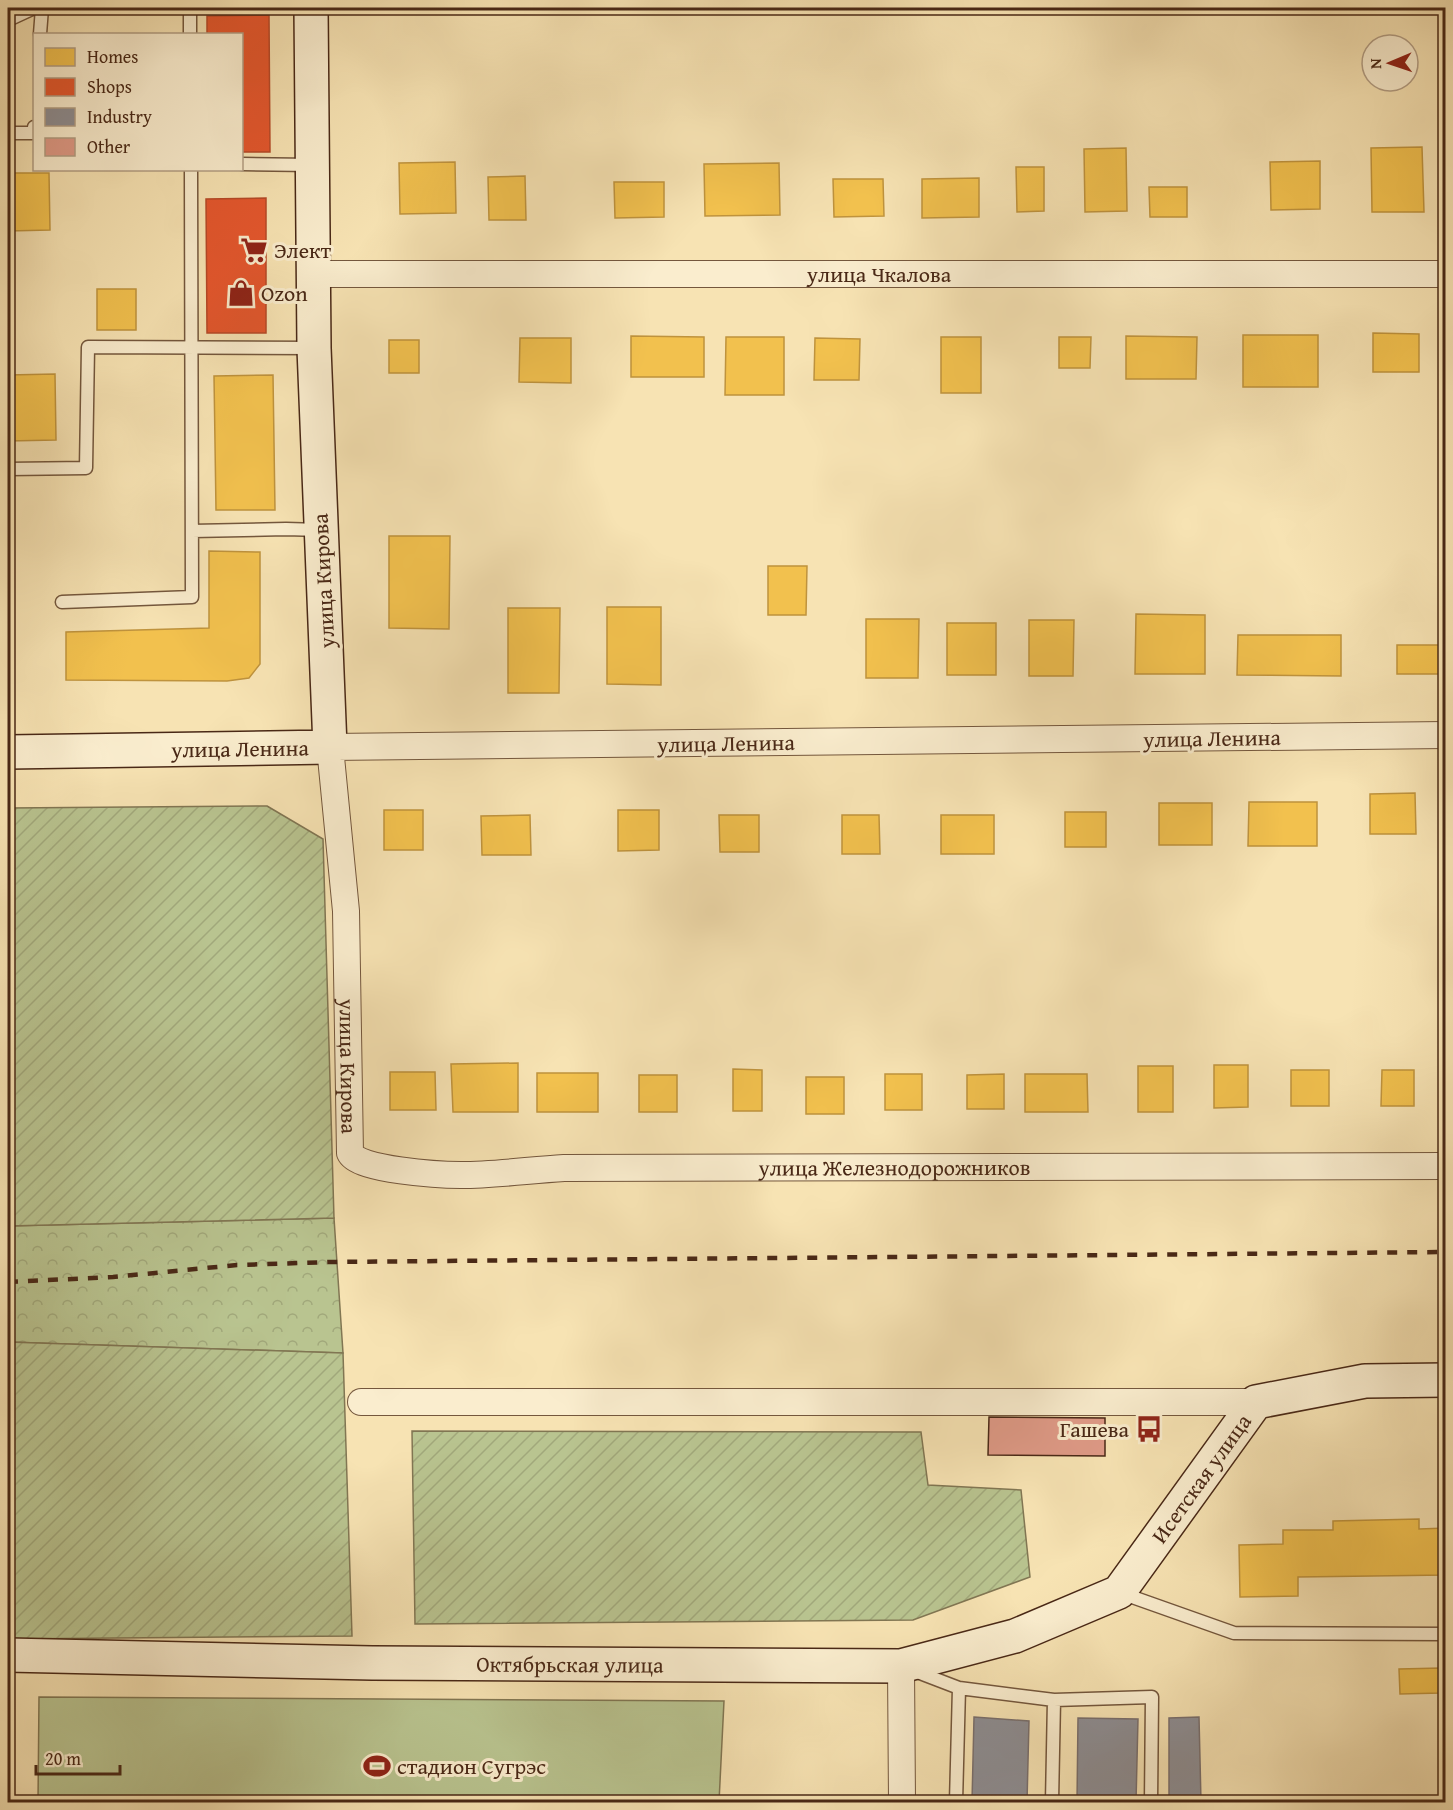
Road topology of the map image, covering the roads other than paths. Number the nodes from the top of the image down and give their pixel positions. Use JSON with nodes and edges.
{"nodes":[{"id":1,"x":34,"y":8,"type":"edge"},
{"id":2,"x":42,"y":8,"type":"edge"},
{"id":3,"x":190,"y":8,"type":"edge"},
{"id":4,"x":311,"y":8,"type":"edge"},
{"id":5,"x":8,"y":20,"type":"edge"},
{"id":6,"x":40,"y":33,"type":"edge"},
{"id":7,"x":190,"y":33,"type":"edge"},
{"id":8,"x":33,"y":133,"type":"edge"},
{"id":9,"x":8,"y":134,"type":"edge"},
{"id":10,"x":243,"y":164,"type":"edge"},
{"id":11,"x":312,"y":165,"type":"junction"},
{"id":12,"x":191,"y":171,"type":"edge"},
{"id":13,"x":312,"y":274,"type":"junction"},
{"id":14,"x":1446,"y":274,"type":"edge"},
{"id":15,"x":191,"y":346,"type":"junction"},
{"id":16,"x":314,"y":348,"type":"junction"},
{"id":17,"x":8,"y":469,"type":"edge"},
{"id":18,"x":320,"y":530,"type":"junction"},
{"id":19,"x":192,"y":531,"type":"junction"},
{"id":20,"x":62,"y":602,"type":"dead end"},
{"id":21,"x":1446,"y":735,"type":"edge"},
{"id":22,"x":330,"y":747,"type":"junction"},
{"id":23,"x":8,"y":752,"type":"edge"},
{"id":24,"x":350,"y":1153,"type":"joint"},
{"id":25,"x":1446,"y":1166,"type":"edge"},
{"id":26,"x":1446,"y":1380,"type":"edge"},
{"id":27,"x":361,"y":1402,"type":"dead end"},
{"id":28,"x":1256,"y":1402,"type":"junction"},
{"id":29,"x":1119,"y":1592,"type":"junction"},
{"id":30,"x":1446,"y":1634,"type":"edge"},
{"id":31,"x":8,"y":1655,"type":"edge"},
{"id":32,"x":900,"y":1666,"type":"junction"},
{"id":33,"x":959,"y":1688,"type":"junction"},
{"id":34,"x":1054,"y":1700,"type":"junction"},
{"id":35,"x":902,"y":1803,"type":"edge"},
{"id":36,"x":956,"y":1803,"type":"edge"},
{"id":37,"x":1052,"y":1803,"type":"edge"},
{"id":38,"x":1151,"y":1803,"type":"edge"}],
"edges":[{"from":1,"to":5,"type":"lane"},
{"from":2,"to":6,"type":"lane"},
{"from":3,"to":7,"type":"lane"},
{"from":4,"to":11,"type":"street","name":"улица Кирова"},
{"from":8,"to":9,"type":"lane"},
{"from":10,"to":11,"type":"lane"},
{"from":11,"to":13,"type":"street","name":"улица Кирова"},
{"from":12,"to":15,"type":"lane"},
{"from":13,"to":14,"type":"street","name":"улица Чкалова"},
{"from":13,"to":16,"type":"street","name":"улица Кирова"},
{"from":15,"to":16,"type":"lane"},
{"from":15,"to":17,"type":"lane"},
{"from":15,"to":19,"type":"lane"},
{"from":16,"to":18,"type":"street","name":"улица Кирова"},
{"from":18,"to":19,"type":"lane"},
{"from":18,"to":22,"type":"street","name":"улица Кирова"},
{"from":19,"to":20,"type":"lane"},
{"from":21,"to":22,"type":"street","name":"улица Ленина"},
{"from":22,"to":23,"type":"street","name":"улица Ленина"},
{"from":22,"to":24,"type":"street","name":"улица Кирова"},
{"from":24,"to":25,"type":"street","name":"улица Железнодорожников"},
{"from":26,"to":28,"type":"street","name":"Исетская улица"},
{"from":27,"to":28,"type":"street"},
{"from":28,"to":29,"type":"street","name":"Исетская улица"},
{"from":29,"to":30,"type":"lane"},
{"from":29,"to":32,"type":"street","name":"Октябрьская улица"},
{"from":31,"to":32,"type":"street","name":"Октябрьская улица"},
{"from":32,"to":33,"type":"lane"},
{"from":32,"to":35,"type":"street"},
{"from":33,"to":34,"type":"lane"},
{"from":33,"to":36,"type":"lane"},
{"from":34,"to":37,"type":"lane"},
{"from":34,"to":38,"type":"lane"}]}
